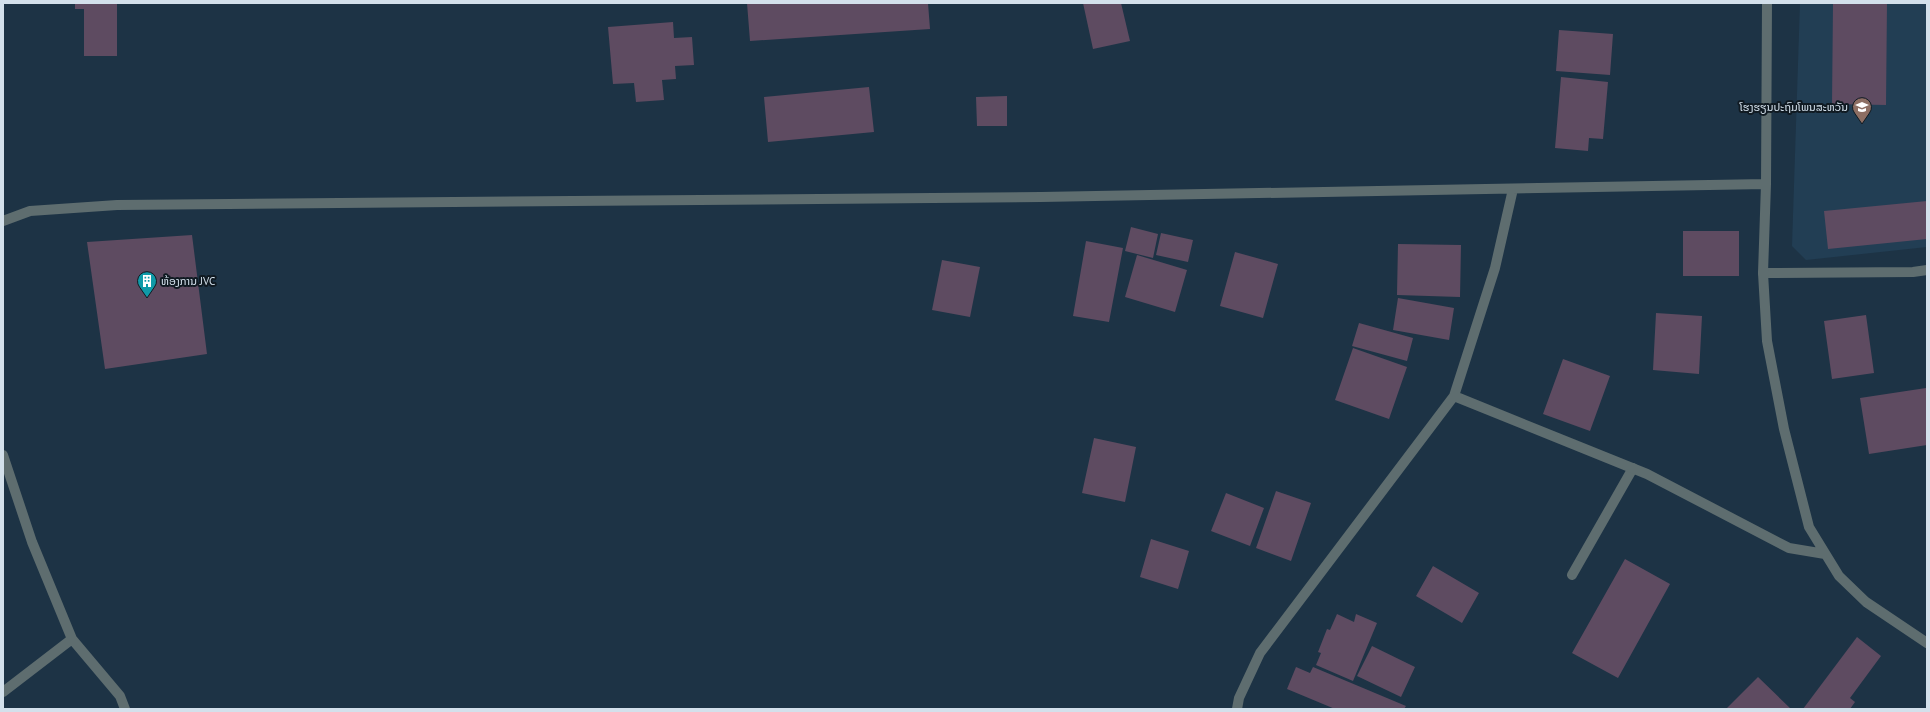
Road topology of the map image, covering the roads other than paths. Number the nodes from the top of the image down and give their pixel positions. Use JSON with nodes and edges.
{"nodes":[{"id":1,"x":1767,"y":3,"type":"edge"},
{"id":2,"x":1766,"y":184,"type":"junction"},
{"id":3,"x":1513,"y":189,"type":"junction"},
{"id":4,"x":3,"y":221,"type":"edge"},
{"id":5,"x":1927,"y":270,"type":"edge"},
{"id":6,"x":1763,"y":273,"type":"junction"},
{"id":7,"x":1454,"y":396,"type":"junction"},
{"id":8,"x":3,"y":454,"type":"edge"},
{"id":9,"x":1633,"y":468,"type":"junction"},
{"id":10,"x":1824,"y":554,"type":"junction"},
{"id":11,"x":1572,"y":575,"type":"dead end"},
{"id":12,"x":72,"y":639,"type":"junction"},
{"id":13,"x":1927,"y":643,"type":"edge"},
{"id":14,"x":3,"y":692,"type":"edge"},
{"id":15,"x":125,"y":709,"type":"edge"},
{"id":16,"x":1237,"y":709,"type":"edge"}],
"edges":[{"from":1,"to":2,"type":"street"},
{"from":2,"to":3,"type":"street"},
{"from":2,"to":6,"type":"street"},
{"from":3,"to":4,"type":"street"},
{"from":3,"to":7,"type":"street"},
{"from":5,"to":6,"type":"street"},
{"from":6,"to":10,"type":"street"},
{"from":7,"to":9,"type":"street"},
{"from":7,"to":16,"type":"street"},
{"from":8,"to":12,"type":"street"},
{"from":9,"to":10,"type":"street"},
{"from":9,"to":11,"type":"street"},
{"from":10,"to":13,"type":"street"},
{"from":12,"to":14,"type":"street"},
{"from":12,"to":15,"type":"street"}]}
